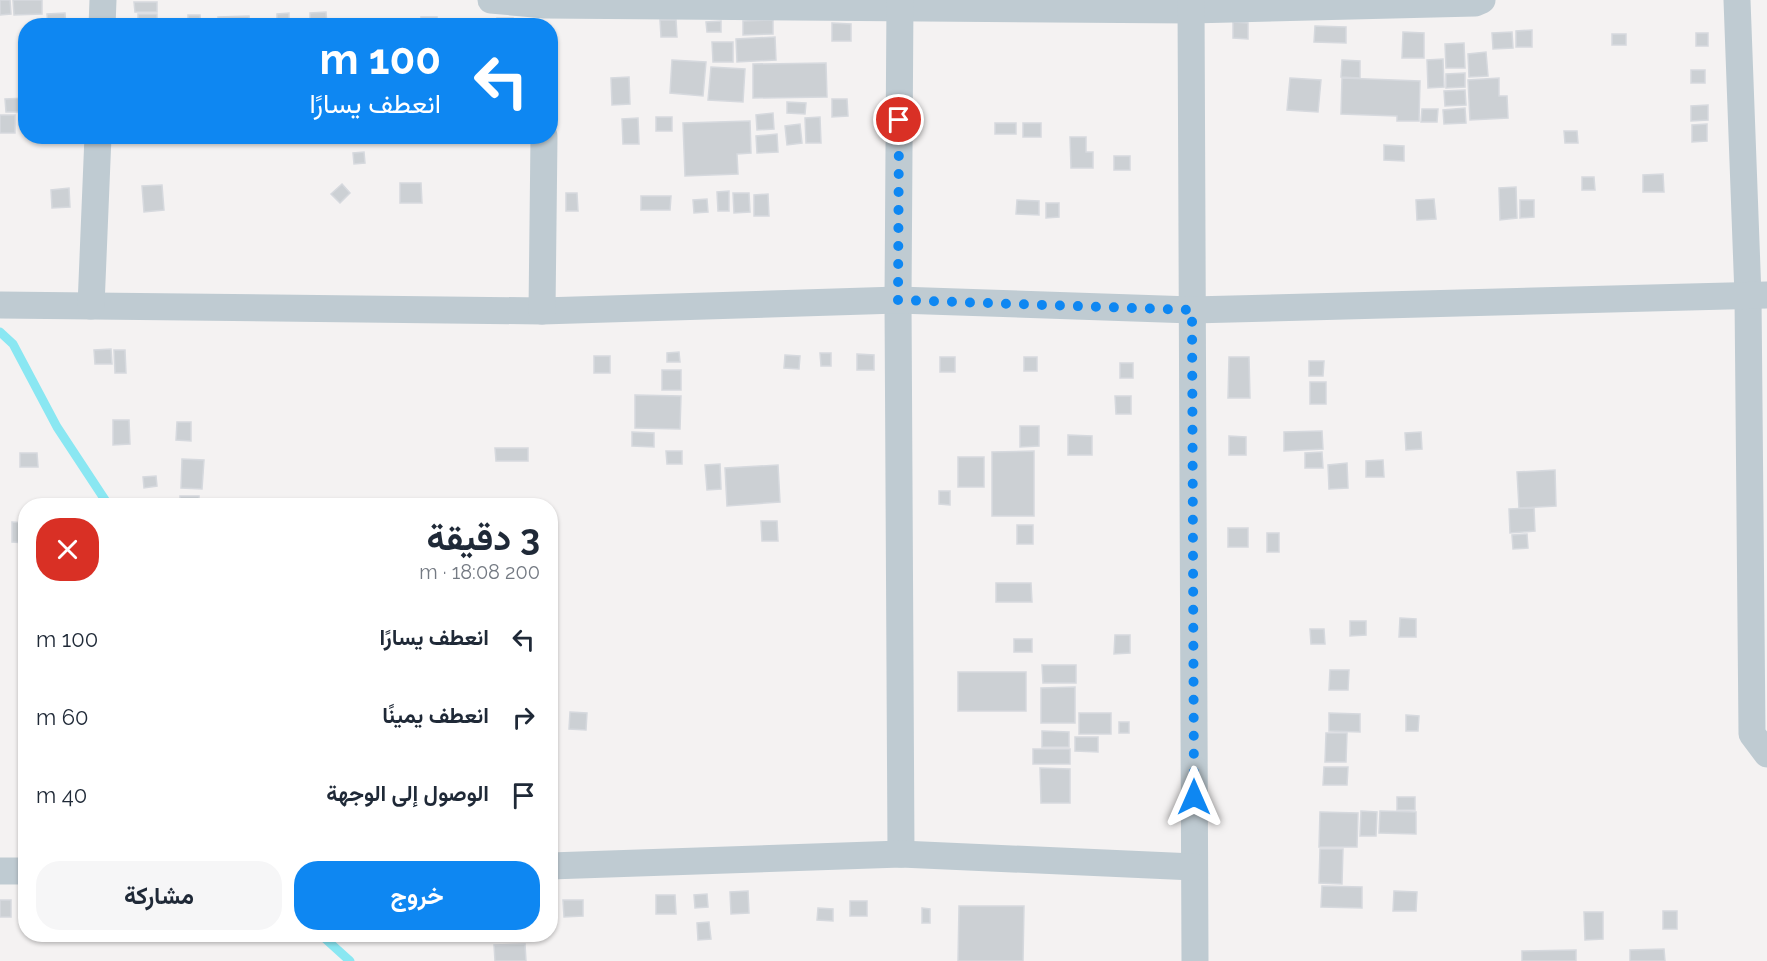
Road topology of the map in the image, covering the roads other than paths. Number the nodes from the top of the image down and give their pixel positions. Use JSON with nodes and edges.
{"nodes":[{"id":1,"x":103,"y":0,"type":"edge"},
{"id":2,"x":491,"y":0,"type":"edge"},
{"id":3,"x":1737,"y":0,"type":"edge"},
{"id":4,"x":1478,"y":1,"type":"edge"},
{"id":5,"x":900,"y":4,"type":"edge"},
{"id":6,"x":1191,"y":5,"type":"edge"},
{"id":7,"x":545,"y":10,"type":"edge"},
{"id":8,"x":102,"y":18,"type":"edge"},
{"id":9,"x":98,"y":144,"type":"edge"},
{"id":10,"x":544,"y":144,"type":"edge"},
{"id":11,"x":1757,"y":295,"type":"edge"},
{"id":12,"x":898,"y":300,"type":"junction"},
{"id":13,"x":0,"y":305,"type":"edge"},
{"id":14,"x":91,"y":306,"type":"junction"},
{"id":15,"x":1192,"y":310,"type":"junction"},
{"id":16,"x":542,"y":311,"type":"junction"},
{"id":17,"x":1767,"y":754,"type":"edge"},
{"id":18,"x":901,"y":854,"type":"junction"},
{"id":19,"x":558,"y":866,"type":"edge"},
{"id":20,"x":1194,"y":867,"type":"junction"},
{"id":21,"x":0,"y":871,"type":"edge"},
{"id":22,"x":18,"y":871,"type":"edge"},
{"id":23,"x":1194,"y":961,"type":"edge"}],
"edges":[{"from":1,"to":8,"type":"street"},
{"from":2,"to":7,"type":"street"},
{"from":3,"to":11,"type":"street"},
{"from":4,"to":6,"type":"street"},
{"from":5,"to":6,"type":"street"},
{"from":5,"to":7,"type":"street"},
{"from":5,"to":12,"type":"street"},
{"from":6,"to":15,"type":"street"},
{"from":9,"to":14,"type":"street"},
{"from":10,"to":16,"type":"street"},
{"from":11,"to":15,"type":"street"},
{"from":11,"to":17,"type":"street"},
{"from":12,"to":15,"type":"street"},
{"from":12,"to":16,"type":"street"},
{"from":12,"to":18,"type":"street"},
{"from":13,"to":14,"type":"street"},
{"from":14,"to":16,"type":"street"},
{"from":15,"to":20,"type":"street"},
{"from":18,"to":19,"type":"street"},
{"from":18,"to":20,"type":"street"},
{"from":20,"to":23,"type":"street"},
{"from":21,"to":22,"type":"street"}]}
